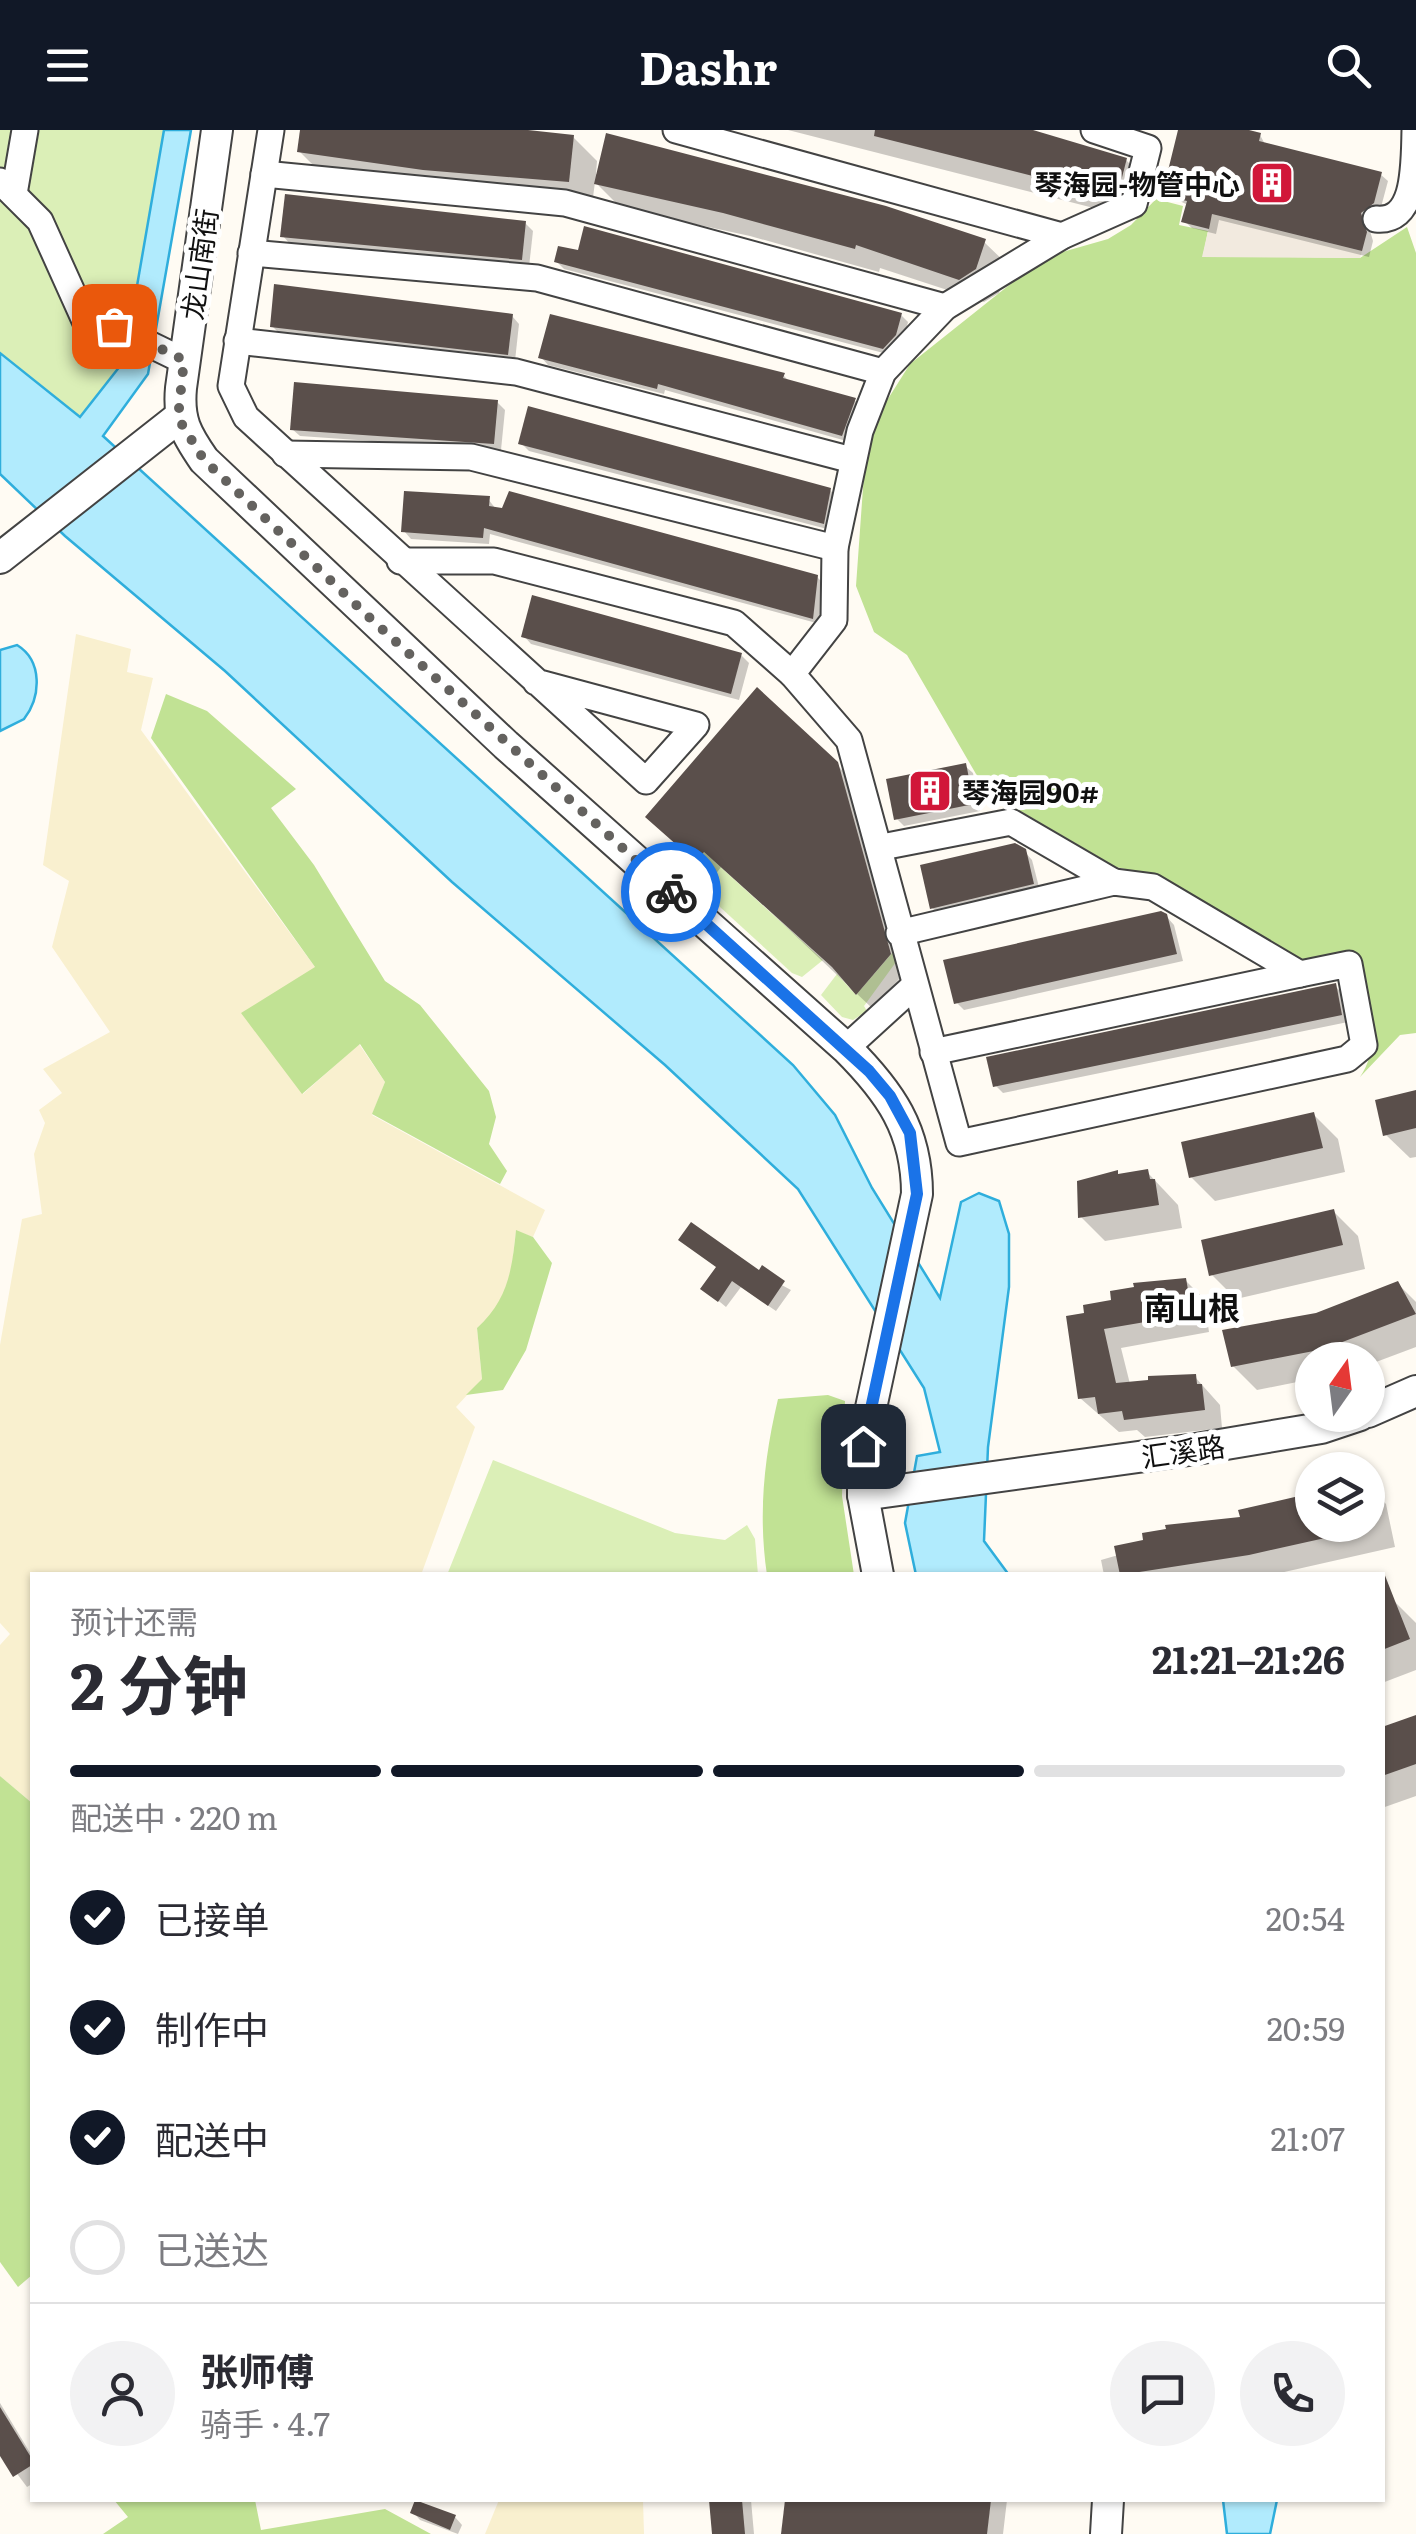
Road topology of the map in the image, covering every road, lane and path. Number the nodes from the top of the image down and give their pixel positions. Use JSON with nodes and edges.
{"nodes":[{"id":1,"x":25,"y":130,"type":"edge"},
{"id":2,"x":217,"y":130,"type":"edge"},
{"id":3,"x":270,"y":130,"type":"edge"},
{"id":4,"x":676,"y":130,"type":"edge"},
{"id":5,"x":1094,"y":130,"type":"edge"},
{"id":6,"x":1414,"y":130,"type":"edge"},
{"id":7,"x":264,"y":174,"type":"junction"},
{"id":8,"x":7,"y":187,"type":"edge"},
{"id":9,"x":1376,"y":219,"type":"dead end"},
{"id":10,"x":1062,"y":236,"type":"junction"},
{"id":11,"x":251,"y":253,"type":"junction"},
{"id":12,"x":945,"y":307,"type":"junction"},
{"id":13,"x":237,"y":342,"type":"junction"},
{"id":14,"x":184,"y":360,"type":"junction"},
{"id":15,"x":883,"y":372,"type":"junction"},
{"id":16,"x":178,"y":418,"type":"junction"},
{"id":17,"x":285,"y":454,"type":"junction"},
{"id":18,"x":852,"y":460,"type":"junction"},
{"id":19,"x":835,"y":548,"type":"junction"},
{"id":20,"x":0,"y":558,"type":"edge"},
{"id":21,"x":400,"y":561,"type":"junction"},
{"id":22,"x":792,"y":674,"type":"junction"},
{"id":23,"x":536,"y":682,"type":"junction"},
{"id":24,"x":882,"y":847,"type":"junction"},
{"id":25,"x":1114,"y":882,"type":"junction"},
{"id":26,"x":899,"y":933,"type":"junction"},
{"id":27,"x":1300,"y":974,"type":"junction"},
{"id":28,"x":914,"y":986,"type":"junction"},
{"id":29,"x":846,"y":1048,"type":"junction"},
{"id":30,"x":933,"y":1052,"type":"junction"},
{"id":31,"x":1416,"y":1391,"type":"edge"},
{"id":32,"x":1385,"y":1405,"type":"edge"},
{"id":33,"x":1295,"y":1432,"type":"edge"},
{"id":34,"x":863,"y":1495,"type":"junction"},
{"id":35,"x":877,"y":1572,"type":"edge"},
{"id":36,"x":1108,"y":2502,"type":"edge"},
{"id":37,"x":1106,"y":2534,"type":"edge"}],
"edges":[{"from":1,"to":8,"type":"street"},
{"from":2,"to":14,"type":"street","name":"龙山南街"},
{"from":3,"to":7,"type":"street"},
{"from":4,"to":10,"type":"street"},
{"from":5,"to":10,"type":"street"},
{"from":6,"to":9,"type":"street"},
{"from":7,"to":11,"type":"street"},
{"from":7,"to":12,"type":"street"},
{"from":8,"to":14,"type":"street"},
{"from":10,"to":12,"type":"street"},
{"from":11,"to":13,"type":"street"},
{"from":11,"to":15,"type":"street"},
{"from":12,"to":15,"type":"street"},
{"from":13,"to":17,"type":"street"},
{"from":13,"to":18,"type":"street"},
{"from":14,"to":16,"type":"street","name":"龙山南街"},
{"from":15,"to":18,"type":"street"},
{"from":16,"to":20,"type":"street"},
{"from":16,"to":29,"type":"street"},
{"from":17,"to":19,"type":"street"},
{"from":17,"to":21,"type":"street"},
{"from":18,"to":19,"type":"street"},
{"from":19,"to":22,"type":"street"},
{"from":21,"to":22,"type":"street"},
{"from":21,"to":23,"type":"street"},
{"from":22,"to":24,"type":"street"},
{"from":23,"to":23,"type":"street"},
{"from":24,"to":25,"type":"street"},
{"from":24,"to":26,"type":"street"},
{"from":25,"to":26,"type":"street"},
{"from":25,"to":27,"type":"street"},
{"from":26,"to":28,"type":"street"},
{"from":27,"to":30,"type":"street"},
{"from":27,"to":30,"type":"street"},
{"from":28,"to":29,"type":"street"},
{"from":28,"to":30,"type":"street"},
{"from":29,"to":34,"type":"street"},
{"from":31,"to":32,"type":"street"},
{"from":33,"to":34,"type":"street","name":"汇溪路"},
{"from":34,"to":35,"type":"street"},
{"from":36,"to":37,"type":"street"}]}
